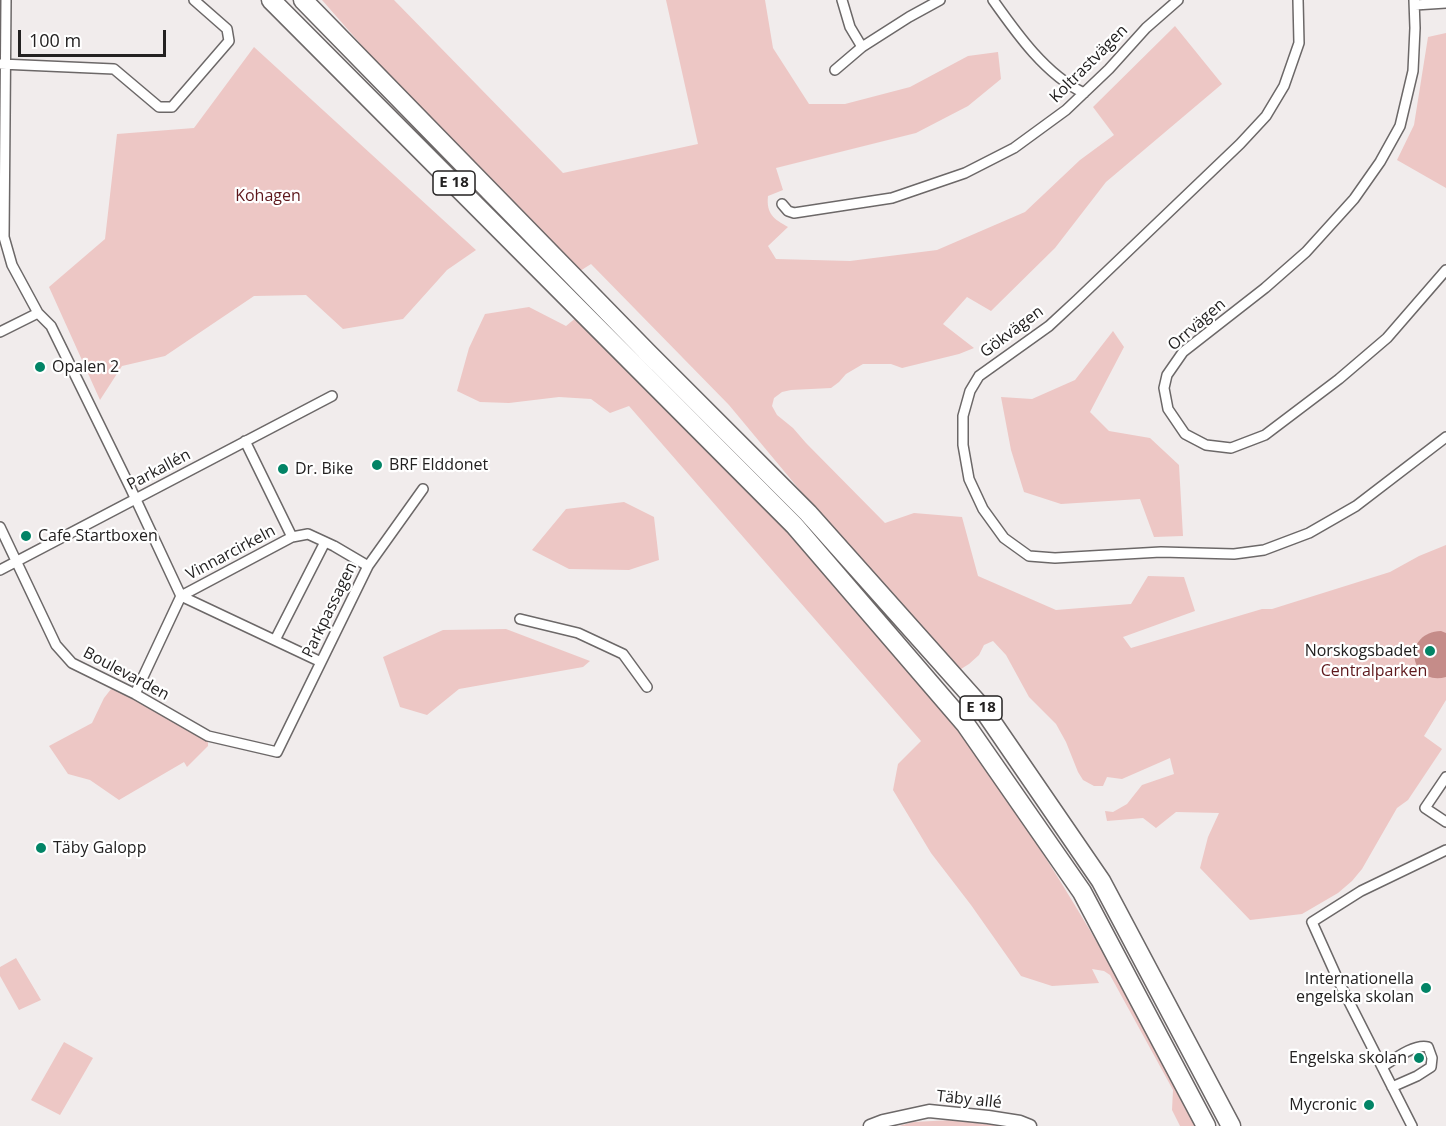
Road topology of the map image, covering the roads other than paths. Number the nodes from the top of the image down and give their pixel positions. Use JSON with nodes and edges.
{"nodes":[{"id":1,"x":6,"y":0,"type":"edge"},
{"id":2,"x":194,"y":0,"type":"edge"},
{"id":3,"x":271,"y":0,"type":"edge"},
{"id":4,"x":303,"y":0,"type":"edge"},
{"id":5,"x":312,"y":0,"type":"edge"},
{"id":6,"x":842,"y":0,"type":"edge"},
{"id":7,"x":940,"y":0,"type":"edge"},
{"id":8,"x":993,"y":0,"type":"edge"},
{"id":9,"x":1178,"y":0,"type":"edge"},
{"id":10,"x":1298,"y":0,"type":"edge"},
{"id":11,"x":1414,"y":3,"type":"edge"},
{"id":12,"x":1446,"y":3,"type":"edge"},
{"id":13,"x":862,"y":47,"type":"junction"},
{"id":14,"x":3,"y":64,"type":"edge"},
{"id":15,"x":835,"y":70,"type":"dead end"},
{"id":16,"x":1084,"y":93,"type":"junction"},
{"id":17,"x":434,"y":135,"type":"junction"},
{"id":18,"x":2,"y":162,"type":"edge"},
{"id":19,"x":782,"y":204,"type":"dead end"},
{"id":20,"x":1446,"y":270,"type":"edge"},
{"id":21,"x":38,"y":313,"type":"junction"},
{"id":22,"x":0,"y":332,"type":"edge"},
{"id":23,"x":332,"y":396,"type":"dead end"},
{"id":24,"x":1446,"y":437,"type":"edge"},
{"id":25,"x":245,"y":441,"type":"junction"},
{"id":26,"x":423,"y":489,"type":"dead end"},
{"id":27,"x":136,"y":500,"type":"junction"},
{"id":28,"x":0,"y":527,"type":"edge"},
{"id":29,"x":292,"y":537,"type":"junction"},
{"id":30,"x":325,"y":542,"type":"junction"},
{"id":31,"x":16,"y":562,"type":"junction"},
{"id":32,"x":368,"y":566,"type":"junction"},
{"id":33,"x":0,"y":570,"type":"edge"},
{"id":34,"x":181,"y":596,"type":"junction"},
{"id":35,"x":520,"y":619,"type":"dead end"},
{"id":36,"x":275,"y":640,"type":"junction"},
{"id":37,"x":321,"y":662,"type":"junction"},
{"id":38,"x":647,"y":687,"type":"dead end"},
{"id":39,"x":135,"y":694,"type":"junction"},
{"id":40,"x":277,"y":752,"type":"joint"},
{"id":41,"x":1446,"y":777,"type":"edge"},
{"id":42,"x":1446,"y":822,"type":"edge"},
{"id":43,"x":1446,"y":850,"type":"edge"},
{"id":44,"x":1382,"y":1066,"type":"junction"},
{"id":45,"x":1392,"y":1087,"type":"junction"},
{"id":46,"x":870,"y":1126,"type":"edge"},
{"id":47,"x":1030,"y":1126,"type":"edge"},
{"id":48,"x":1206,"y":1126,"type":"edge"},
{"id":49,"x":1231,"y":1126,"type":"edge"},
{"id":50,"x":1412,"y":1126,"type":"edge"}],
"edges":[{"from":1,"to":14,"type":"street"},
{"from":2,"to":14,"type":"street"},
{"from":3,"to":48,"type":"highway","number":"E 18"},
{"from":4,"to":17,"type":"highway","number":"E 18"},
{"from":5,"to":17,"type":"highway"},
{"from":6,"to":13,"type":"street"},
{"from":7,"to":13,"type":"street"},
{"from":8,"to":16,"type":"street"},
{"from":9,"to":16,"type":"street","name":"Koltrastvägen"},
{"from":10,"to":24,"type":"street","name":"Gökvägen"},
{"from":11,"to":12,"type":"street"},
{"from":11,"to":20,"type":"street","name":"Orrvägen"},
{"from":13,"to":15,"type":"street"},
{"from":14,"to":18,"type":"street"},
{"from":16,"to":19,"type":"street","name":"Koltrastvägen"},
{"from":17,"to":49,"type":"highway","number":"E 18"},
{"from":18,"to":21,"type":"street"},
{"from":21,"to":22,"type":"street"},
{"from":21,"to":27,"type":"street"},
{"from":23,"to":25,"type":"street","name":"Parkallén"},
{"from":25,"to":27,"type":"street","name":"Parkallén"},
{"from":25,"to":29,"type":"street"},
{"from":26,"to":32,"type":"street","name":"Parkpassagen"},
{"from":27,"to":31,"type":"street","name":"Parkallén"},
{"from":27,"to":34,"type":"street"},
{"from":28,"to":31,"type":"street","name":"Boulevarden"},
{"from":29,"to":30,"type":"street","name":"Vinnarcirkeln"},
{"from":29,"to":34,"type":"street","name":"Vinnarcirkeln"},
{"from":30,"to":32,"type":"street","name":"Vinnarcirkeln"},
{"from":30,"to":36,"type":"street"},
{"from":31,"to":33,"type":"street","name":"Parkallén"},
{"from":31,"to":39,"type":"street","name":"Boulevarden"},
{"from":32,"to":37,"type":"street","name":"Parkpassagen"},
{"from":34,"to":36,"type":"street","name":"Vinnarcirkeln"},
{"from":34,"to":39,"type":"street"},
{"from":35,"to":38,"type":"street"},
{"from":36,"to":37,"type":"street","name":"Vinnarcirkeln"},
{"from":37,"to":40,"type":"street","name":"Parkpassagen"},
{"from":39,"to":40,"type":"street","name":"Boulevarden"},
{"from":41,"to":42,"type":"street"},
{"from":43,"to":44,"type":"street"},
{"from":44,"to":45,"type":"street"},
{"from":44,"to":45,"type":"street"},
{"from":45,"to":50,"type":"street"},
{"from":46,"to":47,"type":"street","name":"Täby allé"}]}
